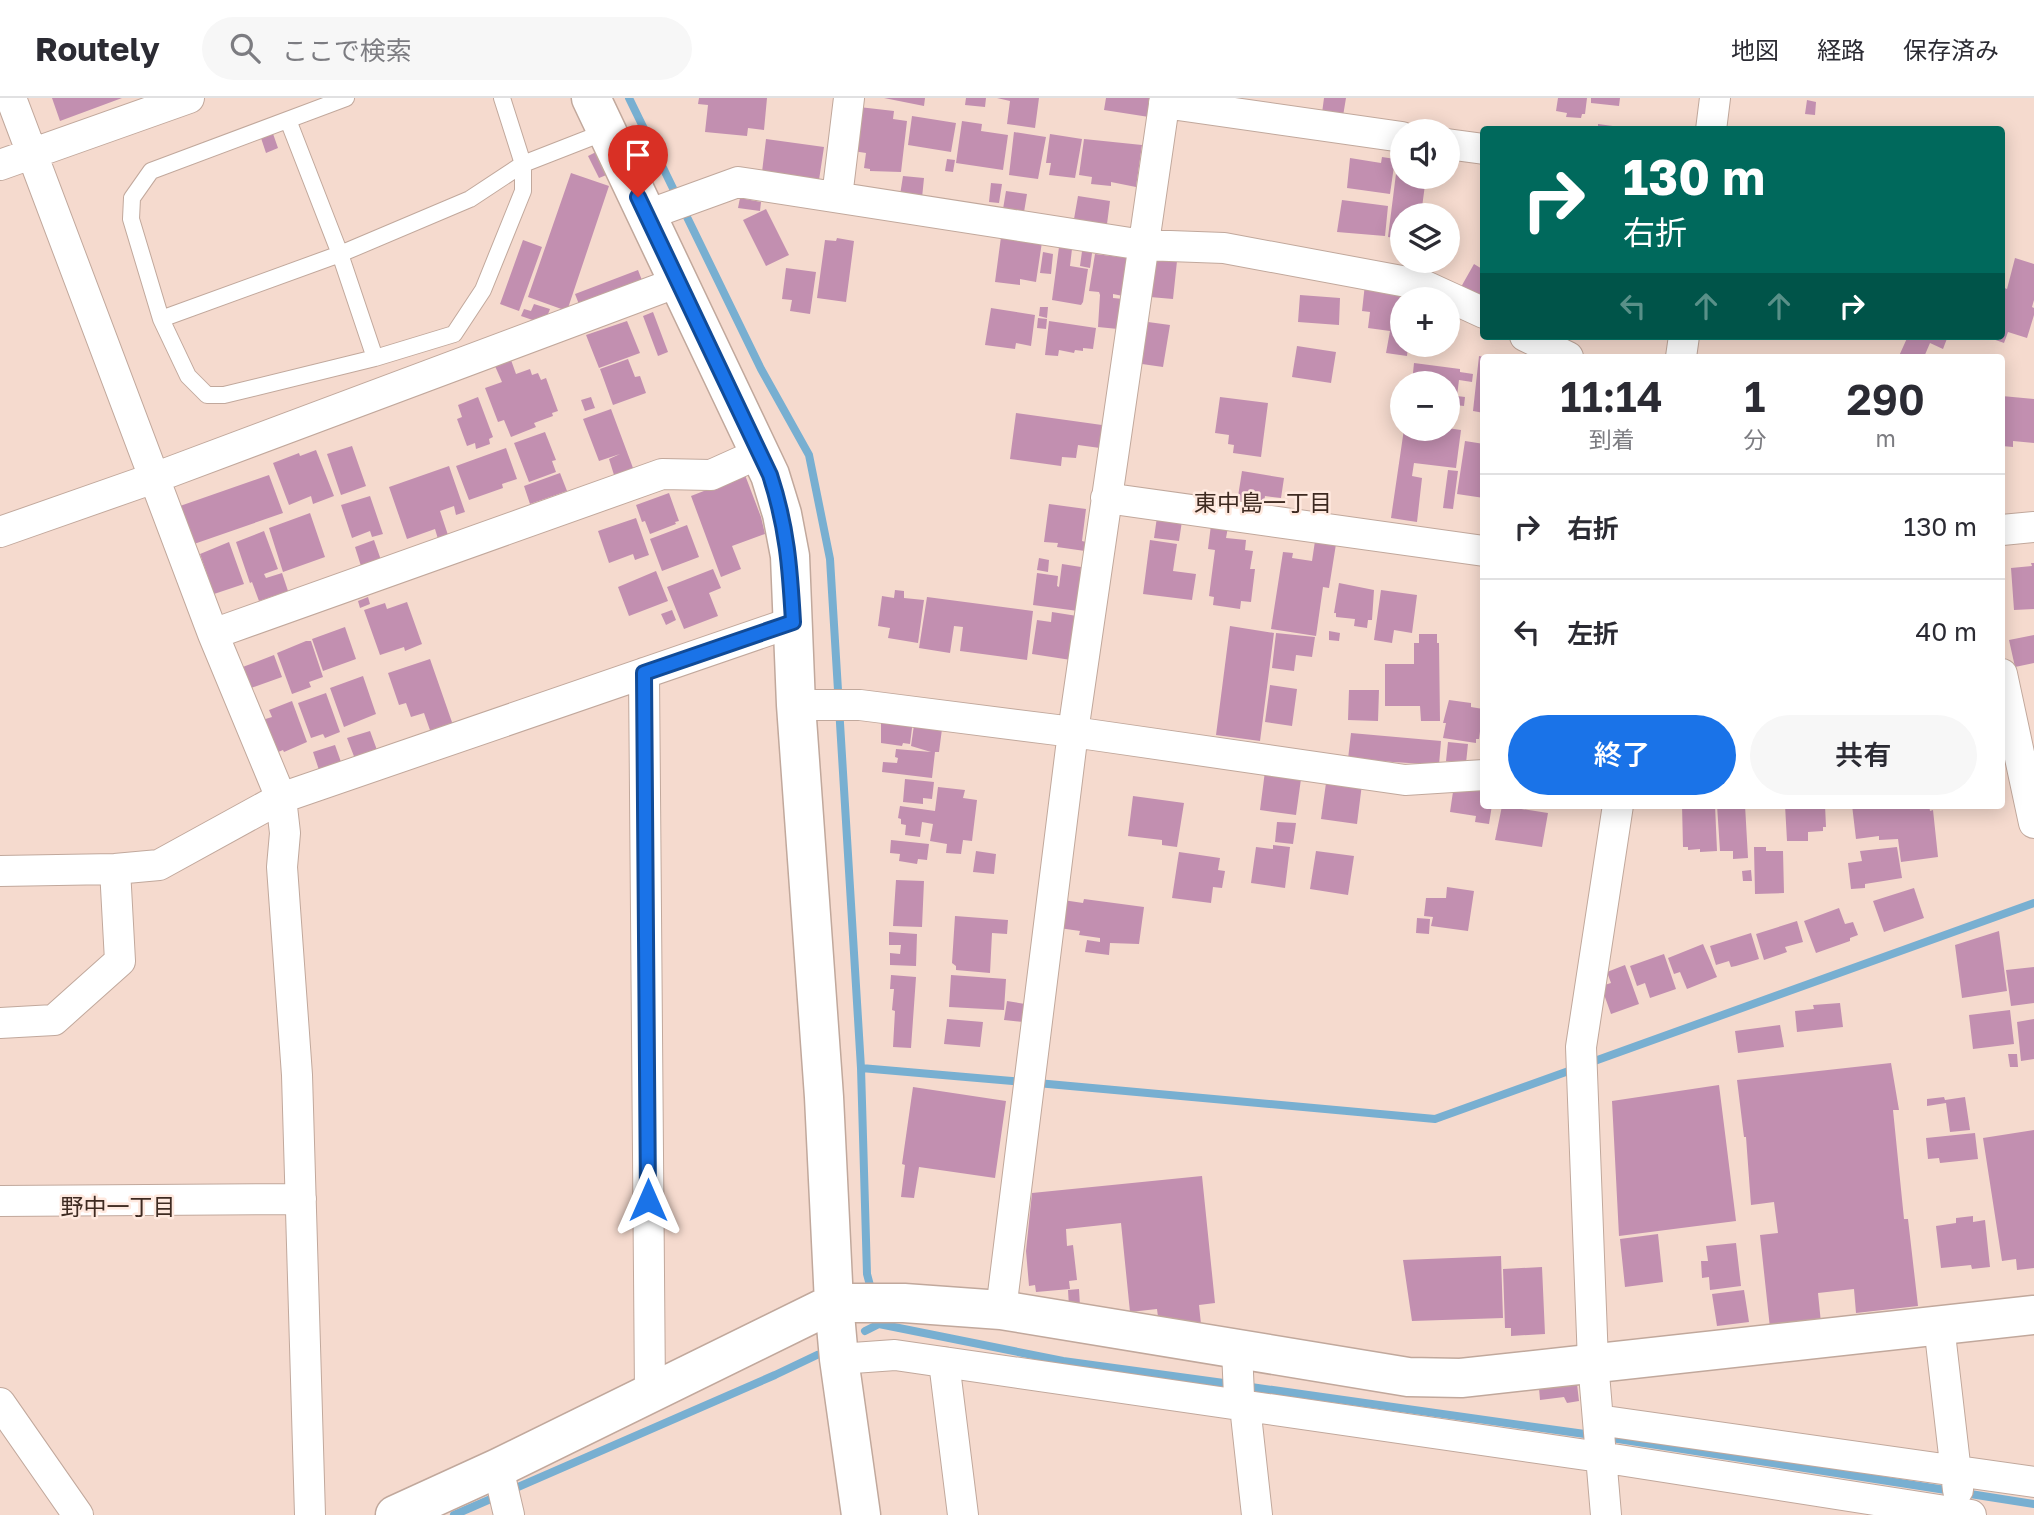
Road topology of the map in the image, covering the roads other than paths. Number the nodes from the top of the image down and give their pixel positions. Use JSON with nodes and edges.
{"nodes":[{"id":1,"x":11,"y":98,"type":"edge"},
{"id":2,"x":189,"y":98,"type":"edge"},
{"id":3,"x":346,"y":98,"type":"edge"},
{"id":4,"x":502,"y":98,"type":"edge"},
{"id":5,"x":591,"y":98,"type":"edge"},
{"id":6,"x":849,"y":98,"type":"edge"},
{"id":7,"x":1716,"y":98,"type":"edge"},
{"id":8,"x":1164,"y":100,"type":"edge"},
{"id":9,"x":288,"y":120,"type":"junction"},
{"id":10,"x":1712,"y":126,"type":"edge"},
{"id":11,"x":606,"y":132,"type":"junction"},
{"id":12,"x":1390,"y":135,"type":"edge"},
{"id":13,"x":1460,"y":146,"type":"edge"},
{"id":14,"x":1480,"y":148,"type":"edge"},
{"id":15,"x":31,"y":153,"type":"junction"},
{"id":16,"x":0,"y":164,"type":"edge"},
{"id":17,"x":523,"y":164,"type":"junction"},
{"id":18,"x":837,"y":197,"type":"junction"},
{"id":19,"x":655,"y":212,"type":"junction"},
{"id":20,"x":1143,"y":245,"type":"junction"},
{"id":21,"x":340,"y":254,"type":"junction"},
{"id":22,"x":678,"y":282,"type":"junction"},
{"id":23,"x":1480,"y":311,"type":"edge"},
{"id":24,"x":162,"y":319,"type":"junction"},
{"id":25,"x":1533,"y":340,"type":"edge"},
{"id":26,"x":1562,"y":354,"type":"edge"},
{"id":27,"x":375,"y":358,"type":"junction"},
{"id":28,"x":760,"y":453,"type":"junction"},
{"id":29,"x":154,"y":478,"type":"junction"},
{"id":30,"x":1106,"y":498,"type":"junction"},
{"id":31,"x":2034,"y":527,"type":"edge"},
{"id":32,"x":2005,"y":530,"type":"edge"},
{"id":33,"x":0,"y":532,"type":"edge"},
{"id":34,"x":1480,"y":550,"type":"edge"},
{"id":35,"x":793,"y":622,"type":"junction"},
{"id":36,"x":214,"y":634,"type":"junction"},
{"id":37,"x":644,"y":673,"type":"junction"},
{"id":38,"x":2005,"y":703,"type":"edge"},
{"id":39,"x":809,"y":705,"type":"junction"},
{"id":40,"x":1073,"y":732,"type":"junction"},
{"id":41,"x":2011,"y":760,"type":"edge"},
{"id":42,"x":1480,"y":775,"type":"edge"},
{"id":43,"x":281,"y":797,"type":"junction"},
{"id":44,"x":1617,"y":809,"type":"edge"},
{"id":45,"x":2034,"y":823,"type":"edge"},
{"id":46,"x":115,"y":869,"type":"junction"},
{"id":47,"x":0,"y":871,"type":"edge"},
{"id":48,"x":0,"y":1023,"type":"edge"},
{"id":49,"x":301,"y":1199,"type":"junction"},
{"id":50,"x":0,"y":1201,"type":"edge"},
{"id":51,"x":845,"y":1303,"type":"junction"},
{"id":52,"x":1001,"y":1310,"type":"junction"},
{"id":53,"x":2034,"y":1314,"type":"edge"},
{"id":54,"x":1938,"y":1325,"type":"junction"},
{"id":55,"x":1237,"y":1358,"type":"junction"},
{"id":56,"x":839,"y":1359,"type":"junction"},
{"id":57,"x":944,"y":1362,"type":"junction"},
{"id":58,"x":1593,"y":1363,"type":"junction"},
{"id":59,"x":650,"y":1394,"type":"junction"},
{"id":60,"x":1242,"y":1401,"type":"junction"},
{"id":61,"x":0,"y":1402,"type":"edge"},
{"id":62,"x":1599,"y":1437,"type":"junction"},
{"id":63,"x":2034,"y":1482,"type":"edge"},
{"id":64,"x":504,"y":1491,"type":"edge"},
{"id":65,"x":1960,"y":1499,"type":"edge"},
{"id":66,"x":78,"y":1515,"type":"edge"},
{"id":67,"x":310,"y":1515,"type":"edge"},
{"id":68,"x":395,"y":1515,"type":"edge"},
{"id":69,"x":861,"y":1515,"type":"edge"},
{"id":70,"x":963,"y":1515,"type":"edge"},
{"id":71,"x":1257,"y":1515,"type":"edge"},
{"id":72,"x":1606,"y":1515,"type":"edge"}],
"edges":[{"from":1,"to":15,"type":"street"},
{"from":2,"to":15,"type":"street"},
{"from":3,"to":9,"type":"lane"},
{"from":4,"to":17,"type":"lane"},
{"from":5,"to":11,"type":"street"},
{"from":6,"to":18,"type":"street"},
{"from":7,"to":10,"type":"street"},
{"from":8,"to":12,"type":"street"},
{"from":8,"to":20,"type":"street"},
{"from":9,"to":21,"type":"lane"},
{"from":9,"to":24,"type":"lane"},
{"from":11,"to":17,"type":"lane"},
{"from":11,"to":19,"type":"street"},
{"from":13,"to":14,"type":"street"},
{"from":15,"to":16,"type":"street"},
{"from":15,"to":29,"type":"street"},
{"from":17,"to":21,"type":"lane"},
{"from":17,"to":27,"type":"lane"},
{"from":18,"to":19,"type":"street"},
{"from":18,"to":20,"type":"street"},
{"from":19,"to":22,"type":"street"},
{"from":20,"to":23,"type":"street"},
{"from":20,"to":30,"type":"street"},
{"from":21,"to":24,"type":"lane"},
{"from":21,"to":27,"type":"lane"},
{"from":22,"to":28,"type":"street"},
{"from":22,"to":29,"type":"street"},
{"from":24,"to":27,"type":"lane"},
{"from":25,"to":26,"type":"street"},
{"from":28,"to":35,"type":"street"},
{"from":28,"to":36,"type":"street"},
{"from":29,"to":33,"type":"street"},
{"from":29,"to":36,"type":"street"},
{"from":30,"to":34,"type":"street"},
{"from":30,"to":40,"type":"street"},
{"from":31,"to":32,"type":"street"},
{"from":35,"to":37,"type":"street"},
{"from":35,"to":39,"type":"street"},
{"from":36,"to":43,"type":"street"},
{"from":37,"to":43,"type":"street"},
{"from":37,"to":59,"type":"street"},
{"from":38,"to":41,"type":"street"},
{"from":39,"to":40,"type":"street"},
{"from":39,"to":51,"type":"street"},
{"from":40,"to":42,"type":"street"},
{"from":40,"to":52,"type":"street"},
{"from":41,"to":45,"type":"street"},
{"from":43,"to":46,"type":"street"},
{"from":43,"to":49,"type":"street"},
{"from":44,"to":58,"type":"street"},
{"from":46,"to":47,"type":"street"},
{"from":46,"to":48,"type":"street"},
{"from":49,"to":50,"type":"street"},
{"from":49,"to":67,"type":"street"},
{"from":51,"to":52,"type":"street"},
{"from":51,"to":56,"type":"street"},
{"from":51,"to":59,"type":"street"},
{"from":52,"to":55,"type":"street"},
{"from":53,"to":54,"type":"street"},
{"from":54,"to":58,"type":"street"},
{"from":54,"to":65,"type":"street"},
{"from":55,"to":58,"type":"street"},
{"from":55,"to":60,"type":"street"},
{"from":56,"to":57,"type":"street"},
{"from":56,"to":69,"type":"street"},
{"from":57,"to":60,"type":"street"},
{"from":57,"to":70,"type":"street"},
{"from":58,"to":62,"type":"street"},
{"from":59,"to":64,"type":"street"},
{"from":60,"to":62,"type":"street"},
{"from":60,"to":71,"type":"street"},
{"from":61,"to":66,"type":"street"},
{"from":62,"to":65,"type":"street"},
{"from":62,"to":65,"type":"street"},
{"from":62,"to":72,"type":"street"},
{"from":63,"to":65,"type":"street"},
{"from":64,"to":68,"type":"street"}]}
